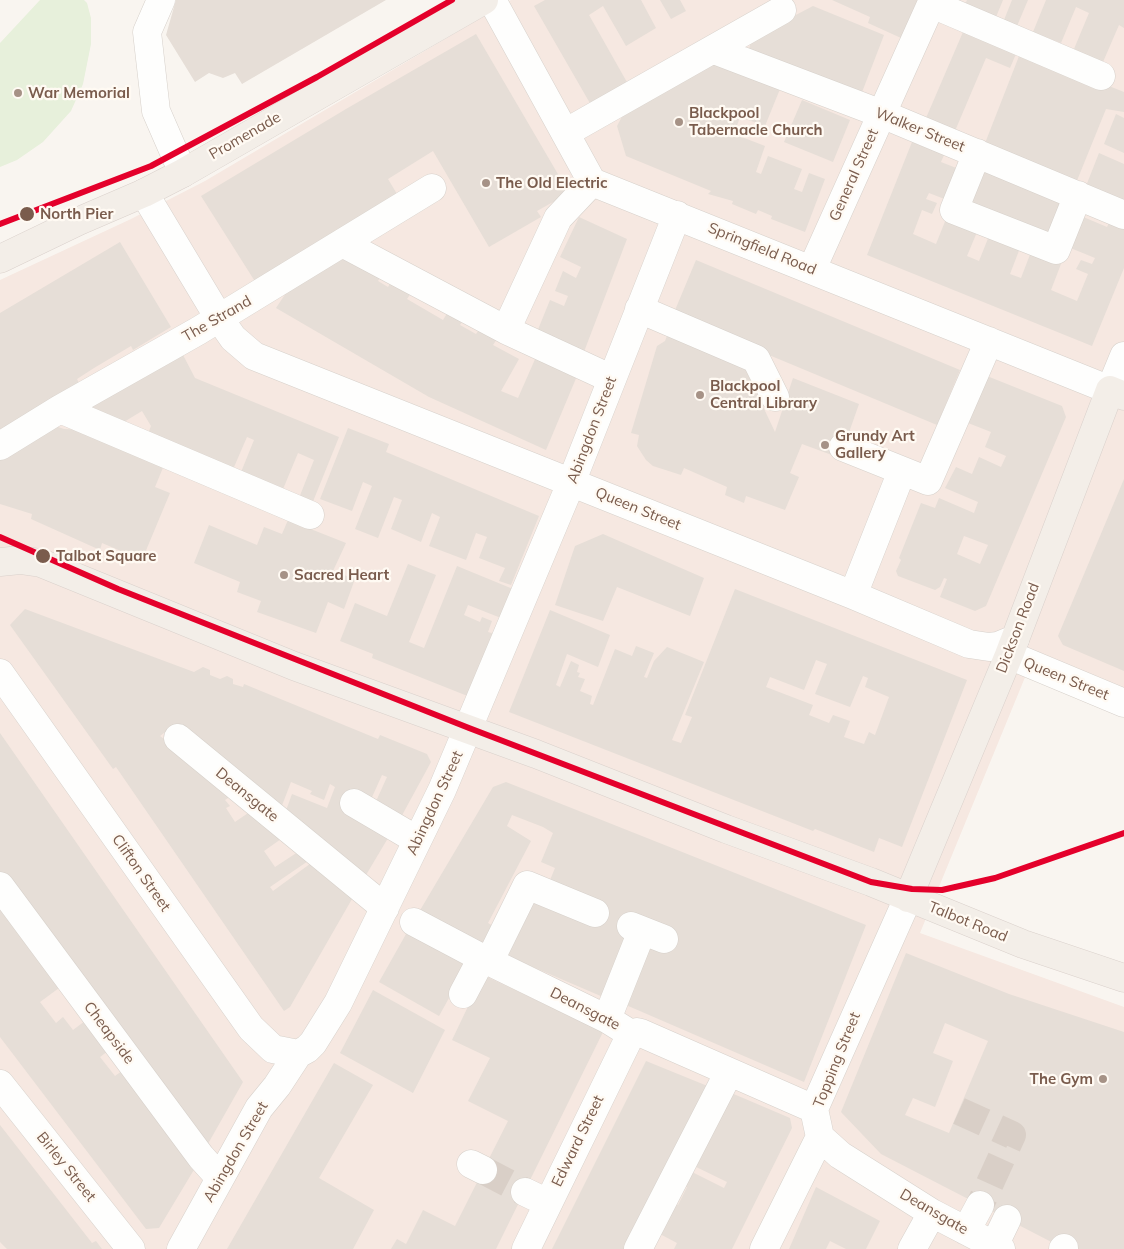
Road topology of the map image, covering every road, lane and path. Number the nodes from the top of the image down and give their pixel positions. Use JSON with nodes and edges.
{"nodes":[{"id":1,"x":161,"y":0,"type":"edge"},
{"id":2,"x":484,"y":0,"type":"edge"},
{"id":3,"x":492,"y":0,"type":"edge"},
{"id":4,"x":933,"y":2,"type":"edge"},
{"id":5,"x":782,"y":10,"type":"dead end"},
{"id":6,"x":714,"y":50,"type":"junction"},
{"id":7,"x":1100,"y":76,"type":"dead end"},
{"id":8,"x":882,"y":114,"type":"junction"},
{"id":9,"x":565,"y":133,"type":"junction"},
{"id":10,"x":976,"y":153,"type":"junction"},
{"id":11,"x":183,"y":173,"type":"junction"},
{"id":12,"x":592,"y":182,"type":"junction"},
{"id":13,"x":432,"y":188,"type":"dead end"},
{"id":14,"x":144,"y":193,"type":"junction"},
{"id":15,"x":1078,"y":195,"type":"junction"},
{"id":16,"x":677,"y":215,"type":"junction"},
{"id":17,"x":1124,"y":215,"type":"edge"},
{"id":18,"x":344,"y":244,"type":"junction"},
{"id":19,"x":0,"y":259,"type":"edge"},
{"id":20,"x":812,"y":269,"type":"junction"},
{"id":21,"x":639,"y":309,"type":"junction"},
{"id":22,"x":219,"y":318,"type":"junction"},
{"id":23,"x":506,"y":330,"type":"junction"},
{"id":24,"x":989,"y":341,"type":"junction"},
{"id":25,"x":1124,"y":356,"type":"edge"},
{"id":26,"x":612,"y":379,"type":"junction"},
{"id":27,"x":1117,"y":393,"type":"edge"},
{"id":28,"x":775,"y":397,"type":"dead end"},
{"id":29,"x":60,"y":409,"type":"junction"},
{"id":30,"x":0,"y":446,"type":"edge"},
{"id":31,"x":843,"y":447,"type":"dead end"},
{"id":32,"x":902,"y":471,"type":"junction"},
{"id":33,"x":571,"y":483,"type":"junction"},
{"id":34,"x":310,"y":515,"type":"dead end"},
{"id":35,"x":0,"y":562,"type":"edge"},
{"id":36,"x":853,"y":595,"type":"junction"},
{"id":37,"x":1012,"y":647,"type":"junction"},
{"id":38,"x":0,"y":673,"type":"edge"},
{"id":39,"x":1124,"y":703,"type":"edge"},
{"id":40,"x":469,"y":728,"type":"junction"},
{"id":41,"x":178,"y":738,"type":"dead end"},
{"id":42,"x":354,"y":802,"type":"dead end"},
{"id":43,"x":417,"y":840,"type":"junction"},
{"id":44,"x":0,"y":886,"type":"edge"},
{"id":45,"x":908,"y":898,"type":"junction"},
{"id":46,"x":385,"y":908,"type":"junction"},
{"id":47,"x":596,"y":913,"type":"dead end"},
{"id":48,"x":414,"y":922,"type":"dead end"},
{"id":49,"x":646,"y":932,"type":"dead end"},
{"id":50,"x":486,"y":960,"type":"junction"},
{"id":51,"x":1124,"y":978,"type":"edge"},
{"id":52,"x":463,"y":994,"type":"dead end"},
{"id":53,"x":607,"y":1019,"type":"junction"},
{"id":54,"x":631,"y":1034,"type":"junction"},
{"id":55,"x":298,"y":1054,"type":"junction"},
{"id":56,"x":729,"y":1072,"type":"junction"},
{"id":57,"x":0,"y":1084,"type":"edge"},
{"id":58,"x":814,"y":1109,"type":"junction"},
{"id":59,"x":820,"y":1137,"type":"junction"},
{"id":60,"x":220,"y":1178,"type":"junction"},
{"id":61,"x":980,"y":1205,"type":"tunnel mouth"},
{"id":62,"x":932,"y":1213,"type":"junction"},
{"id":63,"x":1007,"y":1219,"type":"tunnel mouth"},
{"id":64,"x":966,"y":1231,"type":"junction"},
{"id":65,"x":997,"y":1247,"type":"edge"},
{"id":66,"x":132,"y":1249,"type":"edge"},
{"id":67,"x":182,"y":1249,"type":"edge"},
{"id":68,"x":526,"y":1249,"type":"edge"},
{"id":69,"x":638,"y":1249,"type":"edge"},
{"id":70,"x":764,"y":1249,"type":"edge"},
{"id":71,"x":912,"y":1249,"type":"edge"}],
"edges":[{"from":1,"to":11,"type":"street"},
{"from":2,"to":11,"type":"main road","name":"Promenade"},
{"from":3,"to":9,"type":"street"},
{"from":4,"to":7,"type":"street"},
{"from":4,"to":8,"type":"street","name":"General Street"},
{"from":5,"to":6,"type":"street"},
{"from":6,"to":8,"type":"street","name":"Walker Street"},
{"from":6,"to":9,"type":"street"},
{"from":8,"to":10,"type":"street","name":"Walker Street"},
{"from":8,"to":20,"type":"street","name":"General Street"},
{"from":9,"to":12,"type":"street"},
{"from":10,"to":15,"type":"street","name":"Walker Street"},
{"from":10,"to":15,"type":"street"},
{"from":11,"to":14,"type":"main road","name":"Promenade"},
{"from":12,"to":16,"type":"street","name":"Springfield Road"},
{"from":12,"to":23,"type":"street"},
{"from":13,"to":18,"type":"street","name":"The Strand"},
{"from":14,"to":19,"type":"main road","name":"Promenade"},
{"from":14,"to":22,"type":"street","name":"Queen Street"},
{"from":15,"to":17,"type":"street","name":"Walker Street"},
{"from":16,"to":20,"type":"street","name":"Springfield Road"},
{"from":16,"to":21,"type":"street","name":"Abingdon Street"},
{"from":18,"to":22,"type":"street","name":"The Strand"},
{"from":18,"to":23,"type":"street"},
{"from":20,"to":24,"type":"street","name":"Springfield Road"},
{"from":21,"to":26,"type":"street","name":"Abingdon Street"},
{"from":21,"to":28,"type":"street"},
{"from":22,"to":29,"type":"street","name":"The Strand"},
{"from":22,"to":33,"type":"street","name":"Queen Street"},
{"from":23,"to":26,"type":"street"},
{"from":24,"to":27,"type":"street","name":"Springfield Road"},
{"from":24,"to":32,"type":"street"},
{"from":25,"to":27,"type":"street","name":"Dickson Road"},
{"from":26,"to":33,"type":"street","name":"Abingdon Street"},
{"from":27,"to":37,"type":"main road","name":"Dickson Road"},
{"from":29,"to":30,"type":"street","name":"The Strand"},
{"from":29,"to":34,"type":"street"},
{"from":31,"to":32,"type":"street"},
{"from":32,"to":36,"type":"street"},
{"from":33,"to":36,"type":"street","name":"Queen Street"},
{"from":33,"to":40,"type":"street","name":"Abingdon Street"},
{"from":35,"to":40,"type":"main road","name":"Talbot Road"},
{"from":36,"to":37,"type":"street","name":"Queen Street"},
{"from":37,"to":39,"type":"street","name":"Queen Street"},
{"from":37,"to":45,"type":"main road","name":"Dickson Road"},
{"from":38,"to":55,"type":"street","name":"Clifton Street"},
{"from":40,"to":43,"type":"street","name":"Abingdon Street"},
{"from":40,"to":45,"type":"main road","name":"Talbot Road"},
{"from":41,"to":46,"type":"street","name":"Deansgate"},
{"from":42,"to":43,"type":"street"},
{"from":43,"to":46,"type":"street","name":"Abingdon Street"},
{"from":44,"to":60,"type":"street","name":"Cheapside"},
{"from":45,"to":51,"type":"main road","name":"Talbot Road"},
{"from":45,"to":58,"type":"street","name":"Topping Street"},
{"from":46,"to":55,"type":"street","name":"Abingdon Street"},
{"from":47,"to":50,"type":"street"},
{"from":48,"to":50,"type":"street","name":"Deansgate"},
{"from":49,"to":53,"type":"street"},
{"from":50,"to":52,"type":"street"},
{"from":50,"to":53,"type":"street","name":"Deansgate"},
{"from":53,"to":54,"type":"street","name":"Deansgate"},
{"from":54,"to":56,"type":"street","name":"Deansgate"},
{"from":54,"to":68,"type":"street","name":"Edward Street"},
{"from":55,"to":60,"type":"street","name":"Abingdon Street"},
{"from":56,"to":58,"type":"street","name":"Deansgate"},
{"from":56,"to":69,"type":"street"},
{"from":57,"to":66,"type":"street","name":"Birley Street"},
{"from":58,"to":59,"type":"street","name":"Topping Street"},
{"from":59,"to":62,"type":"street","name":"Deansgate"},
{"from":59,"to":70,"type":"street"},
{"from":60,"to":67,"type":"street","name":"Abingdon Street"},
{"from":61,"to":64,"type":"street"},
{"from":62,"to":64,"type":"street","name":"Deansgate"},
{"from":62,"to":71,"type":"street"},
{"from":63,"to":65,"type":"street"},
{"from":64,"to":65,"type":"street","name":"Deansgate"}]}
